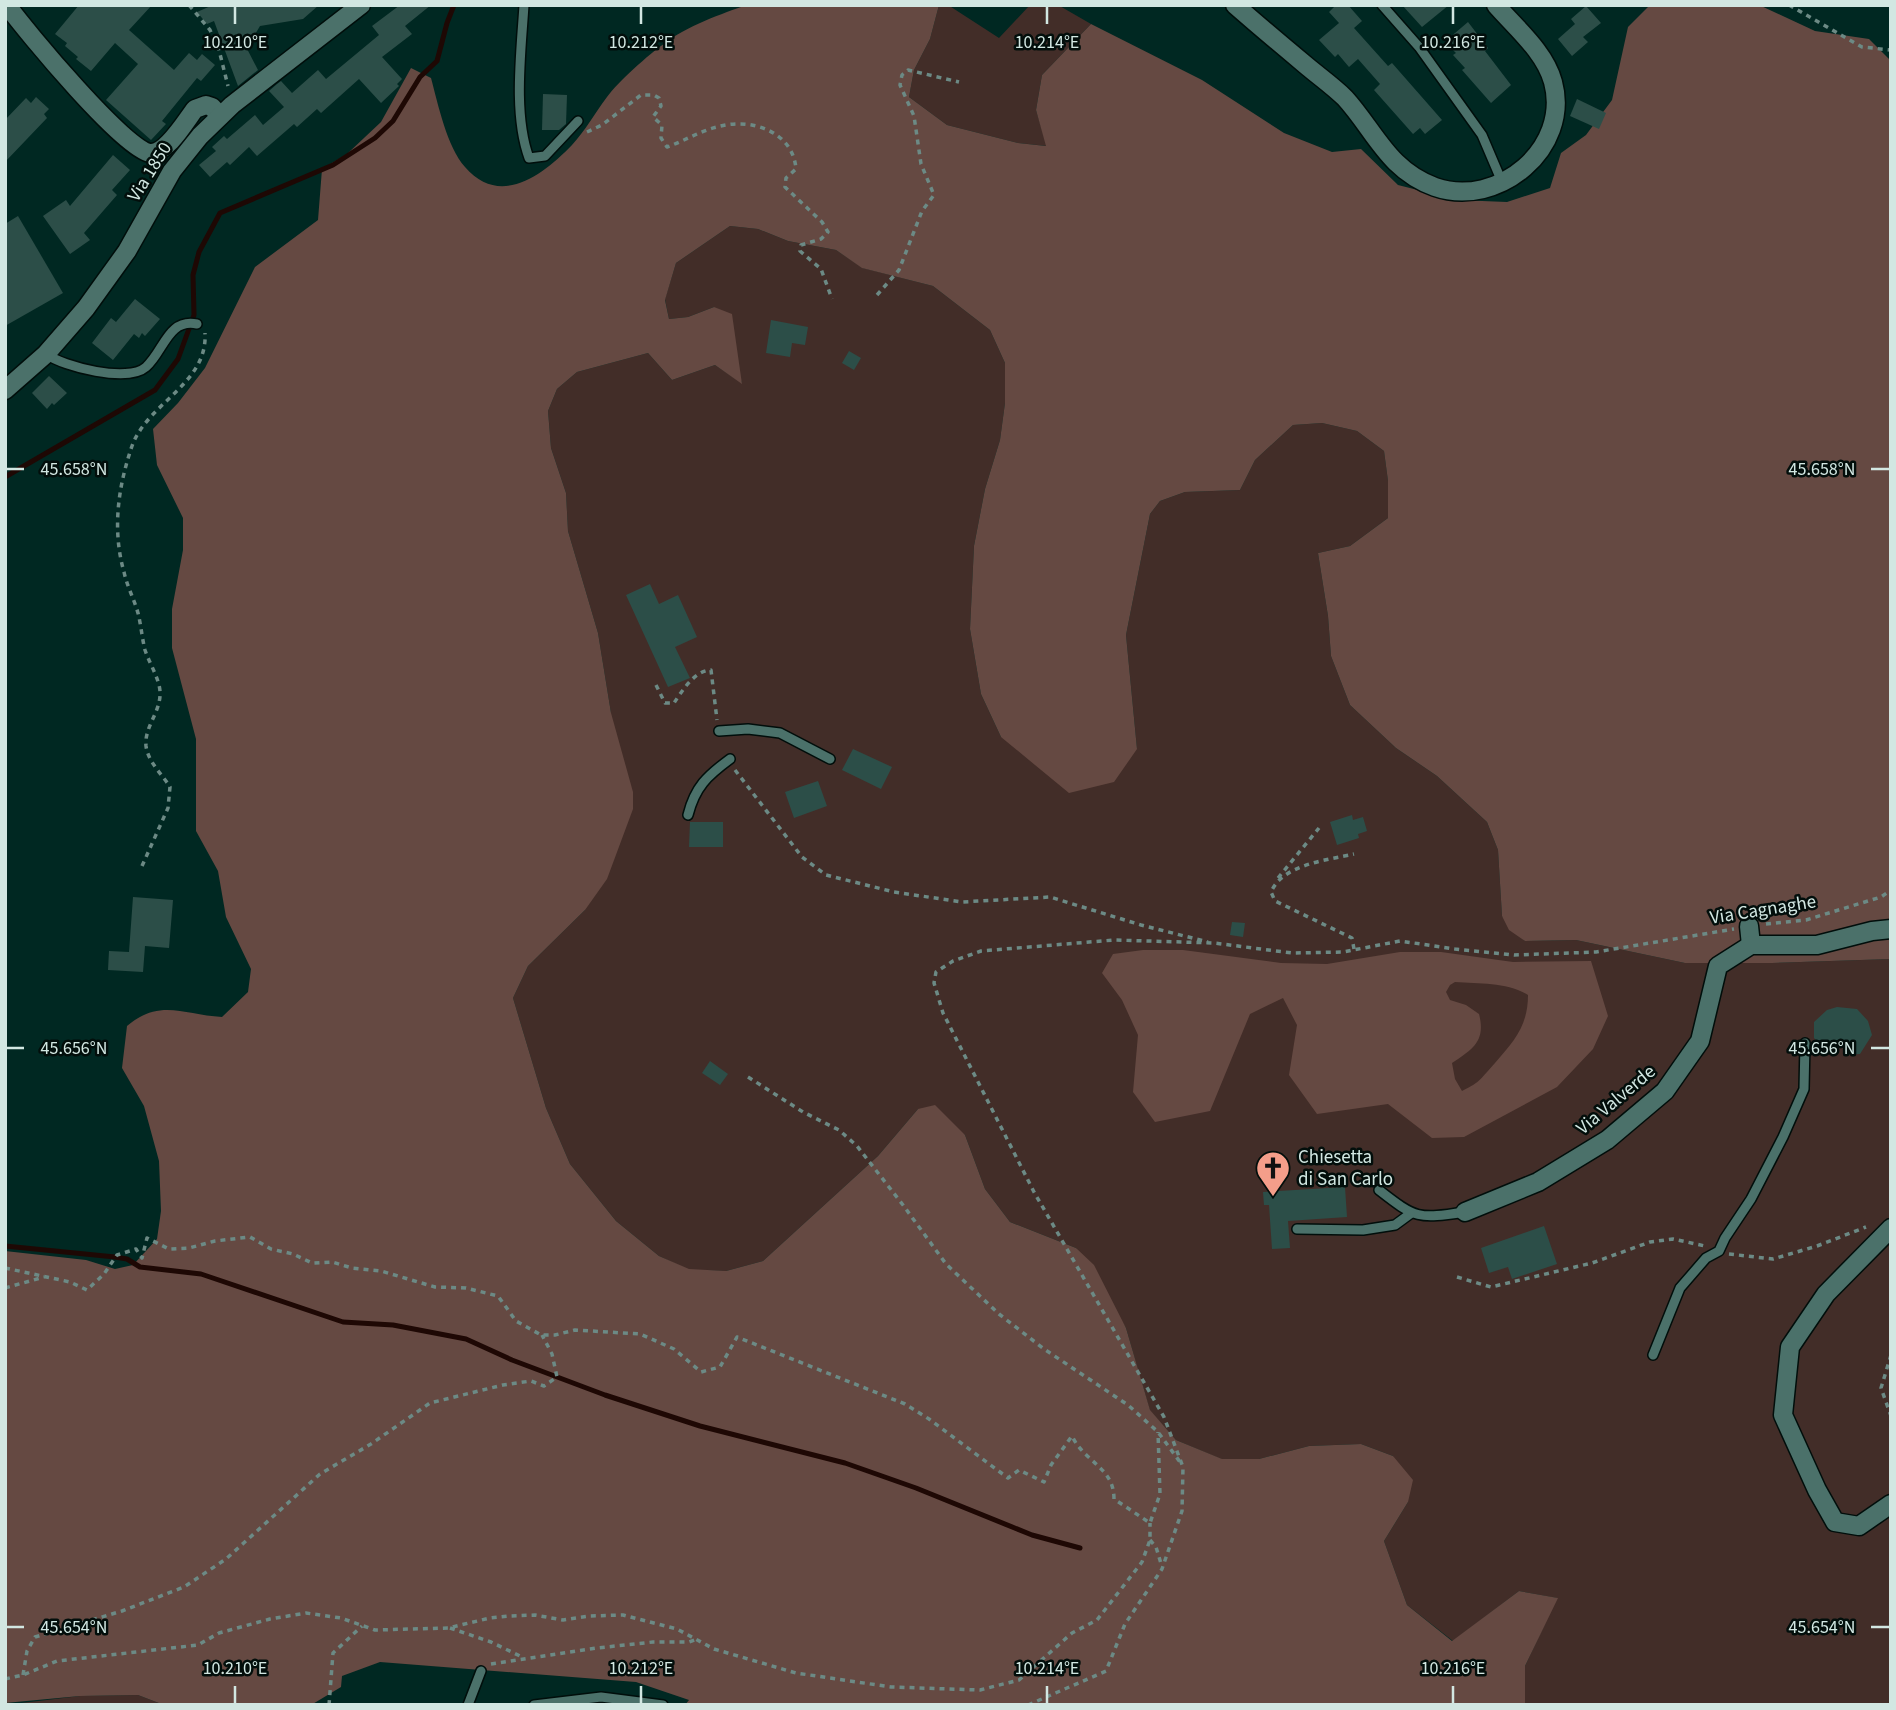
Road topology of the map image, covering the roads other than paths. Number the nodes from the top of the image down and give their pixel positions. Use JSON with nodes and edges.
{"nodes":[{"id":1,"x":6,"y":5,"type":"edge"},
{"id":2,"x":361,"y":5,"type":"edge"},
{"id":3,"x":524,"y":5,"type":"edge"},
{"id":4,"x":1235,"y":5,"type":"edge"},
{"id":5,"x":1382,"y":5,"type":"edge"},
{"id":6,"x":1496,"y":5,"type":"edge"},
{"id":7,"x":226,"y":111,"type":"junction"},
{"id":8,"x":578,"y":121,"type":"dead end"},
{"id":9,"x":1502,"y":182,"type":"junction"},
{"id":10,"x":197,"y":324,"type":"road end"},
{"id":11,"x":46,"y":354,"type":"junction"},
{"id":12,"x":5,"y":390,"type":"edge"},
{"id":13,"x":719,"y":731,"type":"road end"},
{"id":14,"x":730,"y":759,"type":"road end"},
{"id":15,"x":830,"y":759,"type":"dead end"},
{"id":16,"x":688,"y":815,"type":"dead end"},
{"id":17,"x":1749,"y":926,"type":"road end"},
{"id":18,"x":1891,"y":929,"type":"edge"},
{"id":19,"x":1751,"y":945,"type":"junction"},
{"id":20,"x":1805,"y":1043,"type":"dead end"},
{"id":21,"x":1380,"y":1190,"type":"dead end"},
{"id":22,"x":1465,"y":1212,"type":"joint"},
{"id":23,"x":1410,"y":1214,"type":"junction"},
{"id":24,"x":1891,"y":1228,"type":"edge"},
{"id":25,"x":1297,"y":1229,"type":"dead end"},
{"id":26,"x":1653,"y":1355,"type":"dead end"},
{"id":27,"x":1891,"y":1504,"type":"edge"},
{"id":28,"x":481,"y":1671,"type":"road end"},
{"id":29,"x":468,"y":1705,"type":"edge"},
{"id":30,"x":534,"y":1705,"type":"edge"},
{"id":31,"x":663,"y":1705,"type":"edge"}],
"edges":[{"from":1,"to":7,"type":"street"},
{"from":2,"to":7,"type":"street","name":"Via 1850"},
{"from":3,"to":8,"type":"lane"},
{"from":4,"to":9,"type":"street"},
{"from":5,"to":9,"type":"lane"},
{"from":6,"to":9,"type":"street"},
{"from":7,"to":11,"type":"street","name":"Via 1850"},
{"from":10,"to":11,"type":"lane"},
{"from":11,"to":12,"type":"street","name":"Via 1850"},
{"from":13,"to":15,"type":"lane"},
{"from":14,"to":16,"type":"lane"},
{"from":17,"to":19,"type":"street"},
{"from":18,"to":19,"type":"street"},
{"from":19,"to":22,"type":"street","name":"Via Valverde"},
{"from":20,"to":26,"type":"lane"},
{"from":21,"to":23,"type":"lane"},
{"from":22,"to":23,"type":"lane"},
{"from":23,"to":25,"type":"lane"},
{"from":24,"to":27,"type":"street"},
{"from":28,"to":29,"type":"lane"},
{"from":30,"to":31,"type":"lane"}]}
